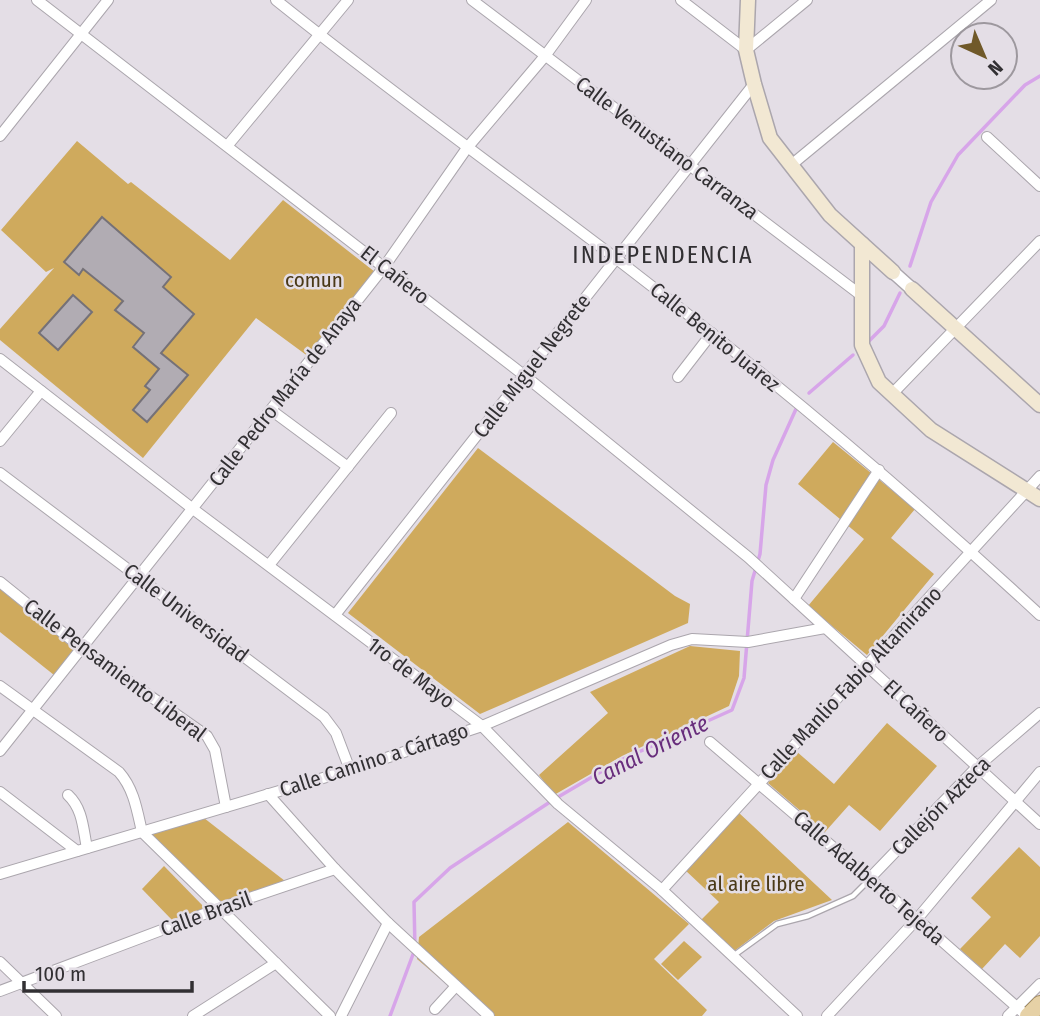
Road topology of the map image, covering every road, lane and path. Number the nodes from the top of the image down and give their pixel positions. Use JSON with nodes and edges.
{"nodes":[{"id":1,"x":37,"y":0,"type":"edge"},
{"id":2,"x":108,"y":0,"type":"edge"},
{"id":3,"x":276,"y":0,"type":"edge"},
{"id":4,"x":348,"y":0,"type":"edge"},
{"id":5,"x":472,"y":0,"type":"edge"},
{"id":6,"x":586,"y":0,"type":"edge"},
{"id":7,"x":681,"y":0,"type":"edge"},
{"id":8,"x":748,"y":0,"type":"edge"},
{"id":9,"x":807,"y":0,"type":"edge"},
{"id":10,"x":991,"y":0,"type":"edge"},
{"id":11,"x":82,"y":34,"type":"junction"},
{"id":12,"x":321,"y":36,"type":"junction"},
{"id":13,"x":746,"y":50,"type":"junction"},
{"id":14,"x":545,"y":55,"type":"junction"},
{"id":15,"x":754,"y":84,"type":"junction"},
{"id":16,"x":0,"y":136,"type":"edge"},
{"id":17,"x":987,"y":137,"type":"dead end"},
{"id":18,"x":228,"y":145,"type":"junction"},
{"id":19,"x":467,"y":148,"type":"junction"},
{"id":20,"x":689,"y":165,"type":"junction"},
{"id":21,"x":790,"y":166,"type":"junction"},
{"id":22,"x":1040,"y":186,"type":"edge"},
{"id":23,"x":1040,"y":241,"type":"edge"},
{"id":24,"x":862,"y":244,"type":"junction"},
{"id":25,"x":616,"y":258,"type":"junction"},
{"id":26,"x":384,"y":267,"type":"junction"},
{"id":27,"x":893,"y":272,"type":"joint"},
{"id":28,"x":912,"y":289,"type":"joint"},
{"id":29,"x":862,"y":296,"type":"junction"},
{"id":30,"x":955,"y":328,"type":"junction"},
{"id":31,"x":712,"y":333,"type":"junction"},
{"id":32,"x":0,"y":359,"type":"edge"},
{"id":33,"x":525,"y":376,"type":"junction"},
{"id":34,"x":678,"y":377,"type":"dead end"},
{"id":35,"x":41,"y":391,"type":"junction"},
{"id":36,"x":892,"y":394,"type":"junction"},
{"id":37,"x":1040,"y":405,"type":"edge"},
{"id":38,"x":271,"y":410,"type":"junction"},
{"id":39,"x":391,"y":413,"type":"dead end"},
{"id":40,"x":0,"y":441,"type":"edge"},
{"id":41,"x":348,"y":467,"type":"junction"},
{"id":42,"x":879,"y":470,"type":"junction"},
{"id":43,"x":0,"y":473,"type":"edge"},
{"id":44,"x":1040,"y":476,"type":"edge"},
{"id":45,"x":1026,"y":492,"type":"junction"},
{"id":46,"x":1040,"y":499,"type":"edge"},
{"id":47,"x":193,"y":509,"type":"junction"},
{"id":48,"x":971,"y":551,"type":"junction"},
{"id":49,"x":269,"y":565,"type":"junction"},
{"id":50,"x":138,"y":578,"type":"junction"},
{"id":51,"x":0,"y":582,"type":"edge"},
{"id":52,"x":794,"y":599,"type":"junction"},
{"id":53,"x":335,"y":615,"type":"junction"},
{"id":54,"x":1040,"y":615,"type":"edge"},
{"id":55,"x":825,"y":628,"type":"junction"},
{"id":56,"x":83,"y":649,"type":"junction"},
{"id":57,"x":868,"y":667,"type":"junction"},
{"id":58,"x":0,"y":686,"type":"edge"},
{"id":59,"x":33,"y":712,"type":"junction"},
{"id":60,"x":1040,"y":713,"type":"edge"},
{"id":61,"x":482,"y":726,"type":"junction"},
{"id":62,"x":710,"y":742,"type":"dead end"},
{"id":63,"x":0,"y":751,"type":"edge"},
{"id":64,"x":977,"y":767,"type":"junction"},
{"id":65,"x":350,"y":770,"type":"junction"},
{"id":66,"x":1040,"y":772,"type":"edge"},
{"id":67,"x":759,"y":782,"type":"junction"},
{"id":68,"x":0,"y":792,"type":"edge"},
{"id":69,"x":268,"y":794,"type":"junction"},
{"id":70,"x":68,"y":795,"type":"dead end"},
{"id":71,"x":1014,"y":801,"type":"junction"},
{"id":72,"x":226,"y":807,"type":"junction"},
{"id":73,"x":1040,"y":824,"type":"edge"},
{"id":74,"x":142,"y":832,"type":"junction"},
{"id":75,"x":82,"y":850,"type":"junction"},
{"id":76,"x":335,"y":869,"type":"junction"},
{"id":77,"x":0,"y":874,"type":"edge"},
{"id":78,"x":870,"y":878,"type":"junction"},
{"id":79,"x":662,"y":890,"type":"junction"},
{"id":80,"x":220,"y":908,"type":"junction"},
{"id":81,"x":918,"y":919,"type":"junction"},
{"id":82,"x":388,"y":923,"type":"junction"},
{"id":83,"x":732,"y":956,"type":"junction"},
{"id":84,"x":0,"y":962,"type":"edge"},
{"id":85,"x":276,"y":963,"type":"junction"},
{"id":86,"x":22,"y":983,"type":"junction"},
{"id":87,"x":1040,"y":984,"type":"edge"},
{"id":88,"x":456,"y":986,"type":"junction"},
{"id":89,"x":0,"y":991,"type":"edge"},
{"id":90,"x":1040,"y":1004,"type":"edge"},
{"id":91,"x":435,"y":1009,"type":"dead end"},
{"id":92,"x":1024,"y":1013,"type":"edge"},
{"id":93,"x":56,"y":1016,"type":"edge"},
{"id":94,"x":193,"y":1016,"type":"edge"},
{"id":95,"x":330,"y":1016,"type":"edge"},
{"id":96,"x":341,"y":1016,"type":"edge"},
{"id":97,"x":489,"y":1016,"type":"edge"},
{"id":98,"x":797,"y":1016,"type":"edge"},
{"id":99,"x":827,"y":1016,"type":"edge"},
{"id":100,"x":1008,"y":1016,"type":"edge"}],
"edges":[{"from":1,"to":11,"type":"street","name":"El Cañero"},
{"from":2,"to":11,"type":"street"},
{"from":3,"to":12,"type":"street","name":"Calle Benito Juárez"},
{"from":4,"to":12,"type":"street"},
{"from":5,"to":14,"type":"street","name":"Calle Venustiano Carranza"},
{"from":6,"to":14,"type":"street","name":"Calle Pedro María de Anaya"},
{"from":7,"to":13,"type":"street"},
{"from":8,"to":13,"type":"main road"},
{"from":9,"to":13,"type":"street"},
{"from":10,"to":21,"type":"street"},
{"from":11,"to":16,"type":"street"},
{"from":11,"to":18,"type":"street","name":"El Cañero"},
{"from":12,"to":18,"type":"street"},
{"from":12,"to":19,"type":"street","name":"Calle Benito Juárez"},
{"from":13,"to":15,"type":"main road"},
{"from":14,"to":19,"type":"street","name":"Calle Pedro María de Anaya"},
{"from":14,"to":20,"type":"street","name":"Calle Venustiano Carranza"},
{"from":15,"to":20,"type":"street","name":"Calle Miguel Negrete"},
{"from":15,"to":21,"type":"main road"},
{"from":17,"to":22,"type":"street"},
{"from":18,"to":26,"type":"street","name":"El Cañero"},
{"from":19,"to":25,"type":"street","name":"Calle Benito Juárez"},
{"from":19,"to":26,"type":"street","name":"Calle Pedro María de Anaya"},
{"from":20,"to":25,"type":"street","name":"Calle Miguel Negrete"},
{"from":20,"to":29,"type":"street","name":"Calle Venustiano Carranza"},
{"from":21,"to":24,"type":"main road"},
{"from":23,"to":30,"type":"street"},
{"from":24,"to":27,"type":"main road"},
{"from":24,"to":29,"type":"main road"},
{"from":25,"to":31,"type":"street","name":"Calle Benito Juárez"},
{"from":25,"to":33,"type":"street","name":"Calle Miguel Negrete"},
{"from":26,"to":33,"type":"street","name":"El Cañero"},
{"from":26,"to":38,"type":"street","name":"Calle Pedro María de Anaya"},
{"from":27,"to":28,"type":"street"},
{"from":28,"to":30,"type":"main road"},
{"from":29,"to":36,"type":"main road"},
{"from":30,"to":36,"type":"street"},
{"from":30,"to":37,"type":"main road"},
{"from":31,"to":34,"type":"street"},
{"from":31,"to":42,"type":"street","name":"Calle Benito Juárez"},
{"from":32,"to":35,"type":"street","name":"1ro de Mayo"},
{"from":33,"to":52,"type":"street","name":"El Cañero"},
{"from":33,"to":53,"type":"street","name":"Calle Miguel Negrete"},
{"from":35,"to":40,"type":"street"},
{"from":35,"to":47,"type":"street","name":"1ro de Mayo"},
{"from":36,"to":45,"type":"main road"},
{"from":38,"to":41,"type":"street"},
{"from":38,"to":47,"type":"street","name":"Calle Pedro María de Anaya"},
{"from":39,"to":41,"type":"street"},
{"from":41,"to":49,"type":"street"},
{"from":42,"to":48,"type":"street","name":"Calle Benito Juárez"},
{"from":42,"to":52,"type":"street"},
{"from":43,"to":50,"type":"street","name":"Calle Universidad"},
{"from":44,"to":45,"type":"street","name":"Calle Manlio Fabio Altamirano"},
{"from":45,"to":46,"type":"main road"},
{"from":45,"to":48,"type":"street","name":"Calle Manlio Fabio Altamirano"},
{"from":47,"to":49,"type":"street","name":"1ro de Mayo"},
{"from":47,"to":50,"type":"street","name":"Calle Pedro María de Anaya"},
{"from":48,"to":54,"type":"street","name":"Calle Benito Juárez"},
{"from":48,"to":57,"type":"street","name":"Calle Manlio Fabio Altamirano"},
{"from":49,"to":53,"type":"street","name":"1ro de Mayo"},
{"from":50,"to":56,"type":"street","name":"Calle Pedro María de Anaya"},
{"from":50,"to":65,"type":"street","name":"Calle Universidad"},
{"from":51,"to":56,"type":"street","name":"Calle Pensamiento Liberal"},
{"from":52,"to":55,"type":"street","name":"El Cañero"},
{"from":53,"to":61,"type":"street","name":"1ro de Mayo"},
{"from":55,"to":57,"type":"street","name":"El Cañero"},
{"from":55,"to":61,"type":"street","name":"Calle Camino a Cártago"},
{"from":56,"to":59,"type":"street","name":"Calle Pedro María de Anaya"},
{"from":56,"to":72,"type":"street","name":"Calle Pensamiento Liberal"},
{"from":57,"to":64,"type":"street","name":"El Cañero"},
{"from":57,"to":67,"type":"street","name":"Calle Manlio Fabio Altamirano"},
{"from":58,"to":59,"type":"street"},
{"from":59,"to":63,"type":"street","name":"Calle Pedro María de Anaya"},
{"from":59,"to":74,"type":"street"},
{"from":60,"to":64,"type":"street","name":"Callejón Azteca"},
{"from":61,"to":65,"type":"street","name":"Calle Camino a Cártago"},
{"from":61,"to":79,"type":"street","name":"1ro de Mayo"},
{"from":62,"to":67,"type":"street","name":"Calle Adalberto Tejeda"},
{"from":64,"to":71,"type":"street","name":"El Cañero"},
{"from":64,"to":78,"type":"street","name":"Callejón Azteca"},
{"from":65,"to":69,"type":"street","name":"Calle Camino a Cártago"},
{"from":66,"to":71,"type":"street"},
{"from":67,"to":78,"type":"street","name":"Calle Adalberto Tejeda"},
{"from":67,"to":79,"type":"street","name":"Calle Manlio Fabio Altamirano"},
{"from":68,"to":75,"type":"street"},
{"from":69,"to":72,"type":"street","name":"Calle Camino a Cártago"},
{"from":69,"to":76,"type":"street"},
{"from":70,"to":75,"type":"street"},
{"from":71,"to":73,"type":"street","name":"El Cañero"},
{"from":71,"to":81,"type":"street"},
{"from":72,"to":74,"type":"street","name":"Calle Camino a Cártago"},
{"from":74,"to":75,"type":"street","name":"Calle Camino a Cártago"},
{"from":74,"to":80,"type":"street"},
{"from":75,"to":77,"type":"street","name":"Calle Camino a Cártago"},
{"from":76,"to":80,"type":"street","name":"Calle Brasil"},
{"from":76,"to":82,"type":"street"},
{"from":78,"to":81,"type":"street","name":"Calle Adalberto Tejeda"},
{"from":78,"to":83,"type":"lane","name":"Callejón Azteca"},
{"from":79,"to":83,"type":"street","name":"1ro de Mayo"},
{"from":80,"to":85,"type":"street"},
{"from":80,"to":86,"type":"street","name":"Calle Brasil"},
{"from":81,"to":92,"type":"street","name":"Calle Adalberto Tejeda"},
{"from":81,"to":99,"type":"street"},
{"from":82,"to":88,"type":"street"},
{"from":82,"to":96,"type":"street"},
{"from":83,"to":98,"type":"street","name":"1ro de Mayo"},
{"from":84,"to":86,"type":"street"},
{"from":85,"to":94,"type":"street"},
{"from":85,"to":95,"type":"street"},
{"from":86,"to":89,"type":"street","name":"Calle Brasil"},
{"from":86,"to":93,"type":"street"},
{"from":87,"to":92,"type":"street"},
{"from":88,"to":91,"type":"street"},
{"from":88,"to":97,"type":"street"},
{"from":90,"to":92,"type":"main road"},
{"from":92,"to":100,"type":"street"}]}
